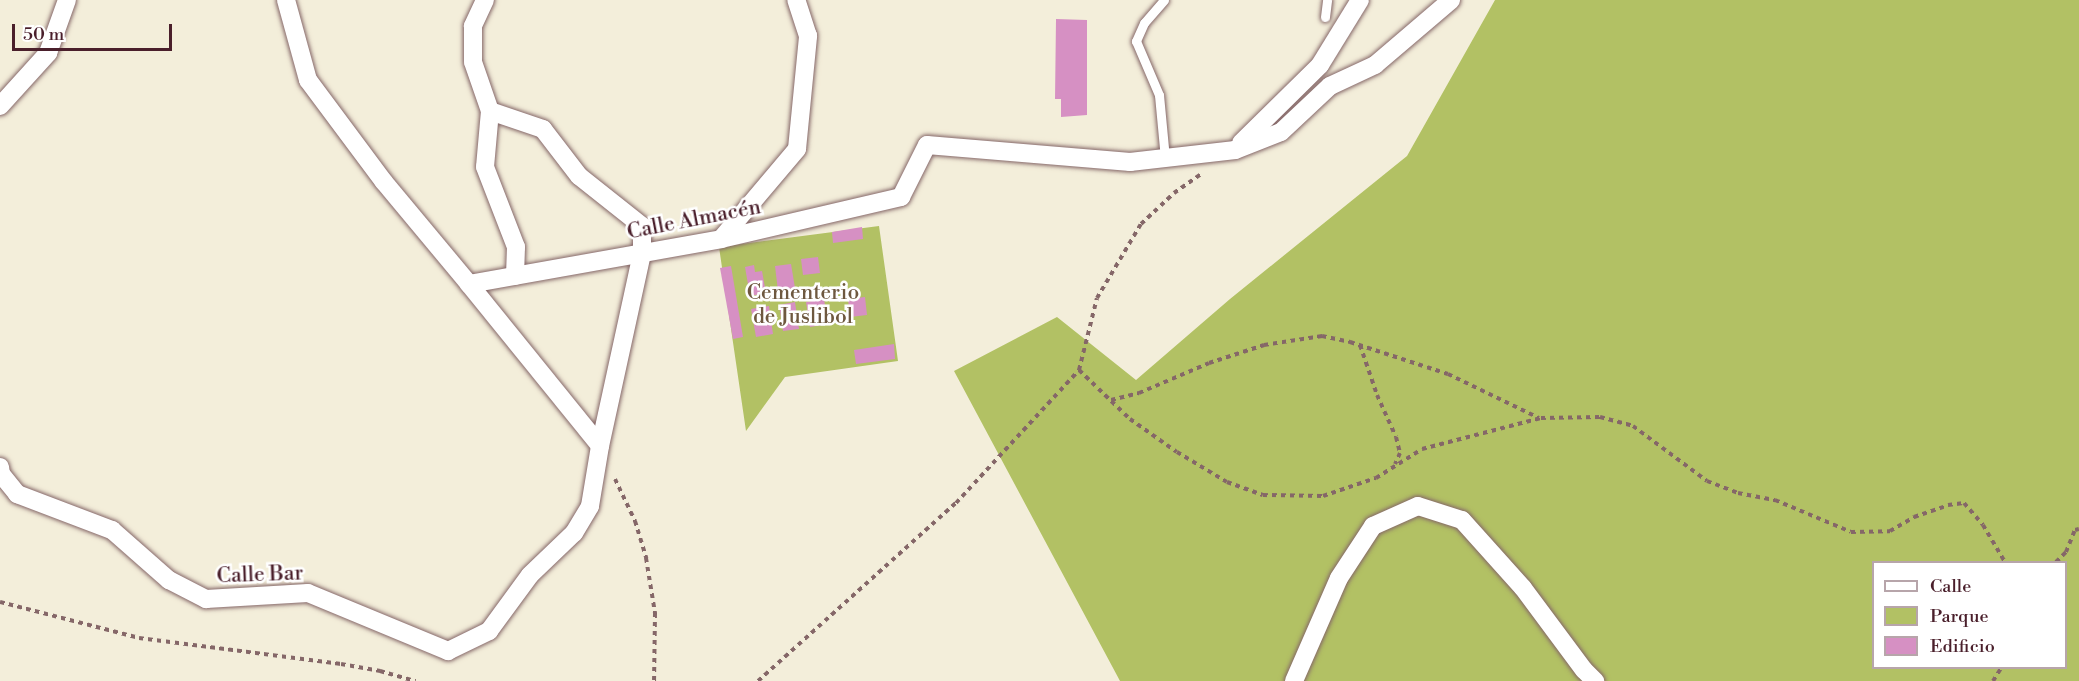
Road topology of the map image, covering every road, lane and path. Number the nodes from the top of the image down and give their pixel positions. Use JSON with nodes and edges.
{"nodes":[{"id":1,"x":67,"y":0,"type":"edge"},
{"id":2,"x":286,"y":0,"type":"edge"},
{"id":3,"x":485,"y":0,"type":"edge"},
{"id":4,"x":796,"y":0,"type":"edge"},
{"id":5,"x":1164,"y":0,"type":"edge"},
{"id":6,"x":1327,"y":0,"type":"edge"},
{"id":7,"x":1360,"y":0,"type":"edge"},
{"id":8,"x":1451,"y":0,"type":"edge"},
{"id":9,"x":1325,"y":17,"type":"dead end"},
{"id":10,"x":0,"y":106,"type":"edge"},
{"id":11,"x":490,"y":111,"type":"junction"},
{"id":12,"x":1235,"y":150,"type":"junction"},
{"id":13,"x":1165,"y":158,"type":"junction"},
{"id":14,"x":1209,"y":168,"type":"dead end"},
{"id":15,"x":721,"y":239,"type":"junction"},
{"id":16,"x":642,"y":254,"type":"junction"},
{"id":17,"x":515,"y":276,"type":"junction"},
{"id":18,"x":469,"y":284,"type":"junction"},
{"id":19,"x":1359,"y":344,"type":"junction"},
{"id":20,"x":1079,"y":370,"type":"junction"},
{"id":21,"x":1111,"y":400,"type":"junction"},
{"id":22,"x":1541,"y":418,"type":"junction"},
{"id":23,"x":600,"y":446,"type":"junction"},
{"id":24,"x":1394,"y":466,"type":"junction"},
{"id":25,"x":0,"y":472,"type":"edge"},
{"id":26,"x":615,"y":478,"type":"dead end"},
{"id":27,"x":2079,"y":529,"type":"edge"},
{"id":28,"x":2004,"y":561,"type":"edge"},
{"id":29,"x":2057,"y":561,"type":"edge"},
{"id":30,"x":0,"y":602,"type":"edge"},
{"id":31,"x":416,"y":681,"type":"edge"},
{"id":32,"x":654,"y":681,"type":"edge"},
{"id":33,"x":758,"y":681,"type":"edge"},
{"id":34,"x":1294,"y":681,"type":"edge"},
{"id":35,"x":1595,"y":681,"type":"edge"}],
"edges":[{"from":1,"to":10,"type":"street"},
{"from":2,"to":18,"type":"street"},
{"from":3,"to":11,"type":"street"},
{"from":4,"to":15,"type":"street"},
{"from":5,"to":13,"type":"lane"},
{"from":6,"to":9,"type":"lane"},
{"from":7,"to":12,"type":"street"},
{"from":8,"to":12,"type":"street","name":"Calle Almacén"},
{"from":11,"to":16,"type":"street"},
{"from":11,"to":17,"type":"street"},
{"from":12,"to":13,"type":"street","name":"Calle Almacén"},
{"from":13,"to":15,"type":"street","name":"Calle Almacén"},
{"from":14,"to":20,"type":"path"},
{"from":15,"to":16,"type":"street","name":"Calle Almacén"},
{"from":16,"to":17,"type":"street","name":"Calle Almacén"},
{"from":16,"to":23,"type":"street"},
{"from":17,"to":18,"type":"street","name":"Calle Almacén"},
{"from":18,"to":23,"type":"street"},
{"from":19,"to":21,"type":"path"},
{"from":19,"to":22,"type":"path"},
{"from":19,"to":24,"type":"path"},
{"from":20,"to":21,"type":"path"},
{"from":20,"to":33,"type":"path"},
{"from":21,"to":24,"type":"path"},
{"from":22,"to":24,"type":"path"},
{"from":22,"to":28,"type":"path"},
{"from":23,"to":25,"type":"street","name":"Calle Bar"},
{"from":26,"to":32,"type":"path"},
{"from":27,"to":29,"type":"path"},
{"from":30,"to":31,"type":"path"},
{"from":34,"to":35,"type":"street"}]}
